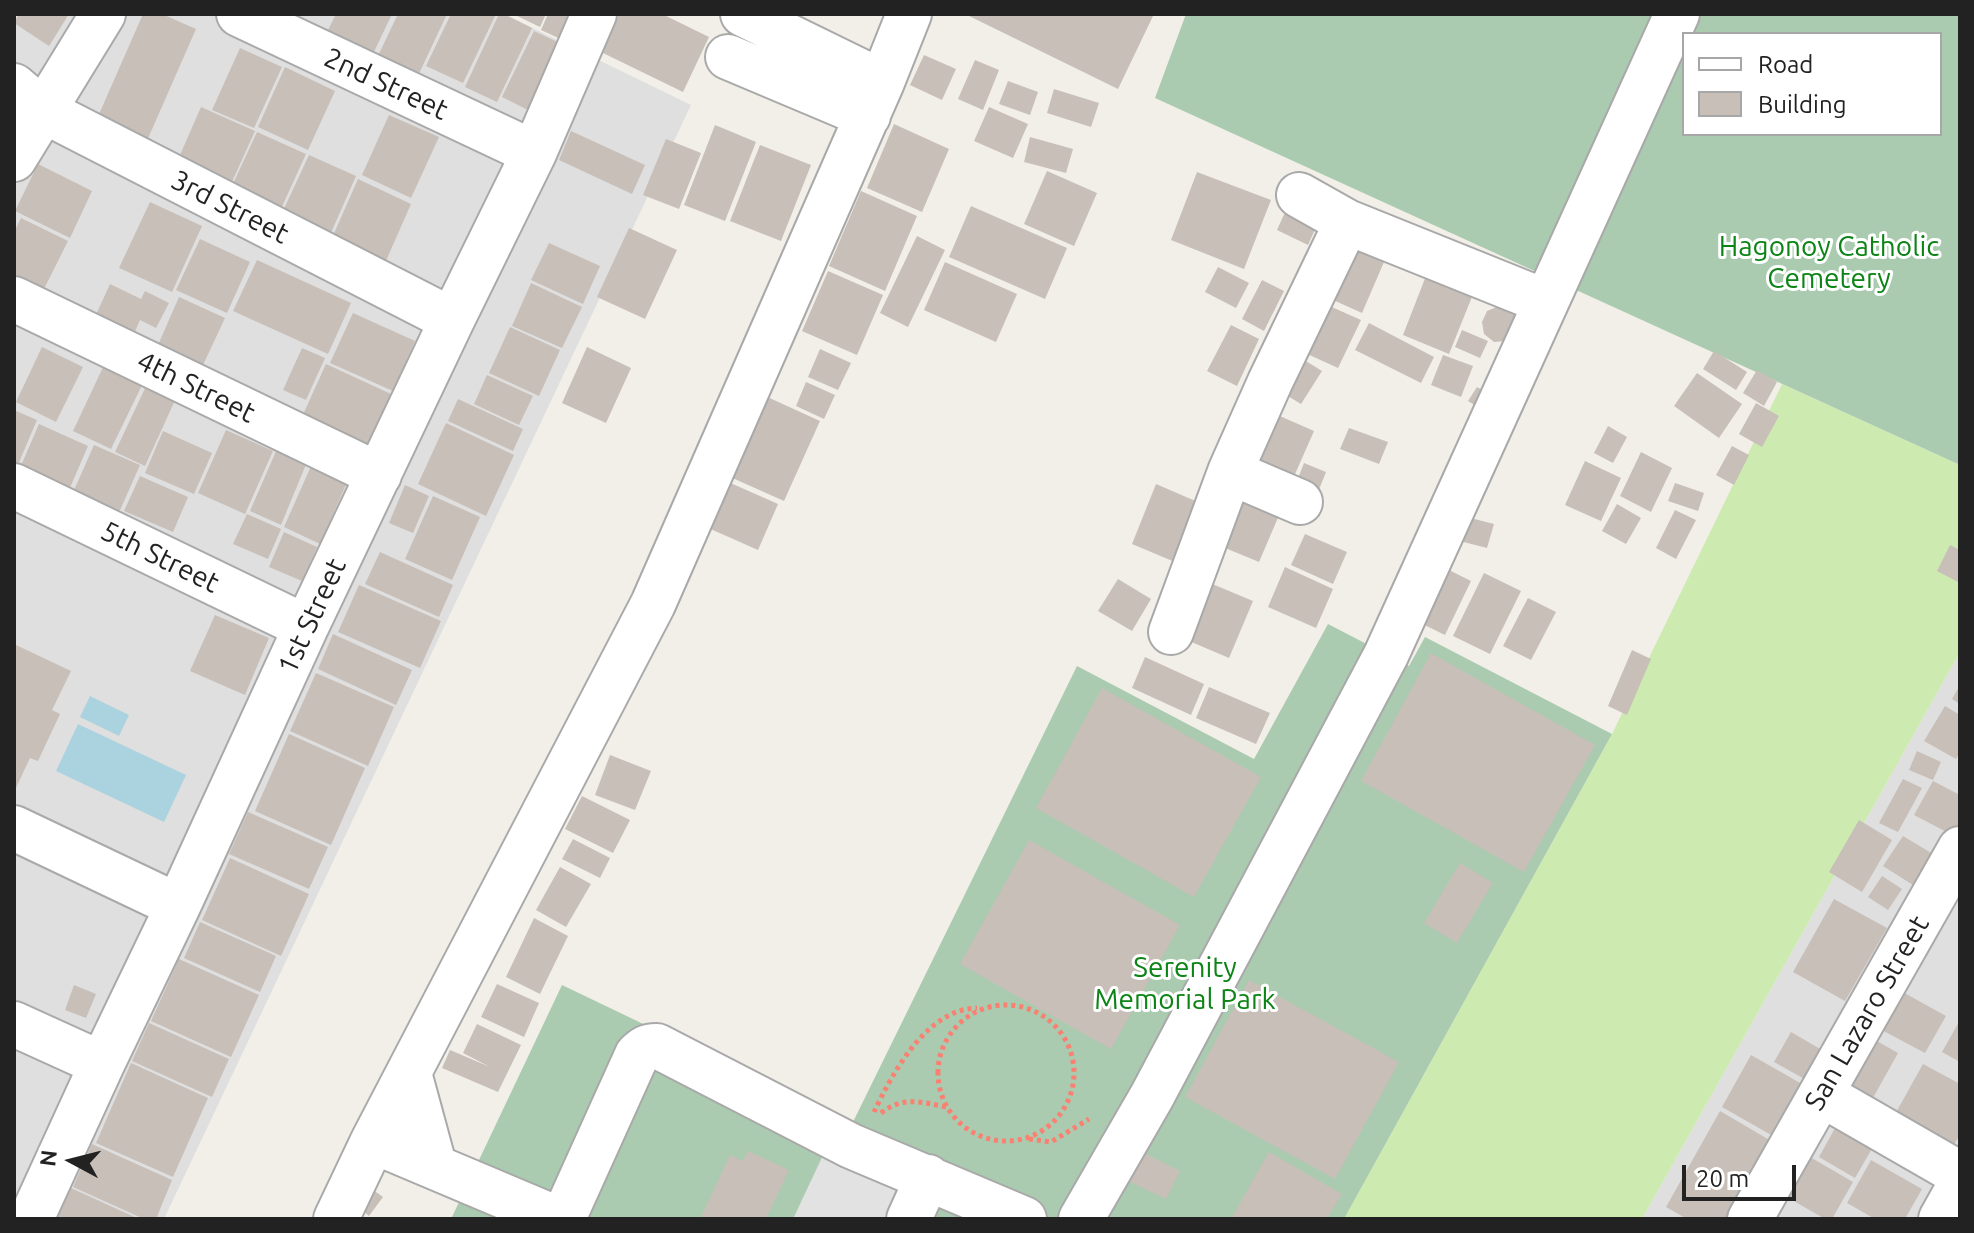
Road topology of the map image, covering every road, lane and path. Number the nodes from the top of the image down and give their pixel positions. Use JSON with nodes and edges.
{"nodes":[{"id":1,"x":103,"y":14,"type":"edge"},
{"id":2,"x":239,"y":14,"type":"edge"},
{"id":3,"x":594,"y":14,"type":"edge"},
{"id":4,"x":743,"y":14,"type":"edge"},
{"id":5,"x":909,"y":14,"type":"edge"},
{"id":6,"x":1677,"y":14,"type":"edge"},
{"id":7,"x":728,"y":57,"type":"dead end"},
{"id":8,"x":28,"y":98,"type":"edge"},
{"id":9,"x":875,"y":99,"type":"junction"},
{"id":10,"x":534,"y":153,"type":"junction"},
{"id":11,"x":14,"y":159,"type":"edge"},
{"id":12,"x":1299,"y":195,"type":"dead end"},
{"id":13,"x":1347,"y":222,"type":"junction"},
{"id":14,"x":14,"y":299,"type":"edge"},
{"id":15,"x":1546,"y":302,"type":"junction"},
{"id":16,"x":452,"y":320,"type":"junction"},
{"id":17,"x":1230,"y":472,"type":"junction"},
{"id":18,"x":379,"y":475,"type":"junction"},
{"id":19,"x":14,"y":486,"type":"edge"},
{"id":20,"x":1300,"y":502,"type":"dead end"},
{"id":21,"x":306,"y":627,"type":"junction"},
{"id":22,"x":1171,"y":632,"type":"dead end"},
{"id":23,"x":14,"y":828,"type":"edge"},
{"id":24,"x":1960,"y":849,"type":"edge"},
{"id":25,"x":178,"y":906,"type":"junction"},
{"id":26,"x":981,"y":1008,"type":"junction"},
{"id":27,"x":14,"y":1024,"type":"edge"},
{"id":28,"x":102,"y":1064,"type":"junction"},
{"id":29,"x":409,"y":1073,"type":"junction"},
{"id":30,"x":1821,"y":1094,"type":"junction"},
{"id":31,"x":947,"y":1107,"type":"junction"},
{"id":32,"x":1099,"y":1110,"type":"dead end"},
{"id":33,"x":1025,"y":1138,"type":"junction"},
{"id":34,"x":373,"y":1141,"type":"junction"},
{"id":35,"x":434,"y":1165,"type":"junction"},
{"id":36,"x":1960,"y":1174,"type":"edge"},
{"id":37,"x":928,"y":1177,"type":"junction"},
{"id":38,"x":1960,"y":1185,"type":"edge"},
{"id":39,"x":31,"y":1219,"type":"edge"},
{"id":40,"x":336,"y":1219,"type":"edge"},
{"id":41,"x":561,"y":1219,"type":"edge"},
{"id":42,"x":909,"y":1219,"type":"edge"},
{"id":43,"x":1024,"y":1219,"type":"edge"},
{"id":44,"x":1081,"y":1219,"type":"edge"},
{"id":45,"x":1750,"y":1219,"type":"edge"},
{"id":46,"x":1941,"y":1219,"type":"edge"}],
"edges":[{"from":1,"to":8,"type":"street"},
{"from":2,"to":10,"type":"street","name":"2nd Street"},
{"from":3,"to":10,"type":"street","name":"1st Street"},
{"from":4,"to":9,"type":"street"},
{"from":5,"to":9,"type":"street"},
{"from":6,"to":15,"type":"street"},
{"from":7,"to":9,"type":"street"},
{"from":8,"to":11,"type":"street"},
{"from":8,"to":16,"type":"street","name":"3rd Street"},
{"from":9,"to":29,"type":"street"},
{"from":10,"to":16,"type":"street","name":"1st Street"},
{"from":12,"to":13,"type":"street"},
{"from":13,"to":15,"type":"street"},
{"from":13,"to":17,"type":"street"},
{"from":14,"to":18,"type":"street","name":"4th Street"},
{"from":15,"to":44,"type":"street"},
{"from":16,"to":18,"type":"street","name":"1st Street"},
{"from":17,"to":20,"type":"street"},
{"from":17,"to":22,"type":"street"},
{"from":18,"to":21,"type":"street","name":"1st Street"},
{"from":19,"to":21,"type":"street","name":"5th Street"},
{"from":21,"to":25,"type":"street","name":"1st Street"},
{"from":23,"to":25,"type":"street"},
{"from":24,"to":30,"type":"street","name":"San Lazaro Street"},
{"from":25,"to":28,"type":"street","name":"1st Street"},
{"from":26,"to":31,"type":"path"},
{"from":26,"to":31,"type":"path"},
{"from":26,"to":33,"type":"path"},
{"from":27,"to":28,"type":"street"},
{"from":28,"to":39,"type":"street","name":"1st Street"},
{"from":29,"to":34,"type":"street"},
{"from":29,"to":35,"type":"street"},
{"from":30,"to":36,"type":"street"},
{"from":30,"to":45,"type":"street","name":"San Lazaro Street"},
{"from":31,"to":33,"type":"path"},
{"from":32,"to":33,"type":"path"},
{"from":34,"to":35,"type":"street"},
{"from":34,"to":40,"type":"street"},
{"from":35,"to":41,"type":"street"},
{"from":37,"to":41,"type":"street"},
{"from":37,"to":42,"type":"street"},
{"from":37,"to":43,"type":"street"},
{"from":38,"to":46,"type":"street"}]}
